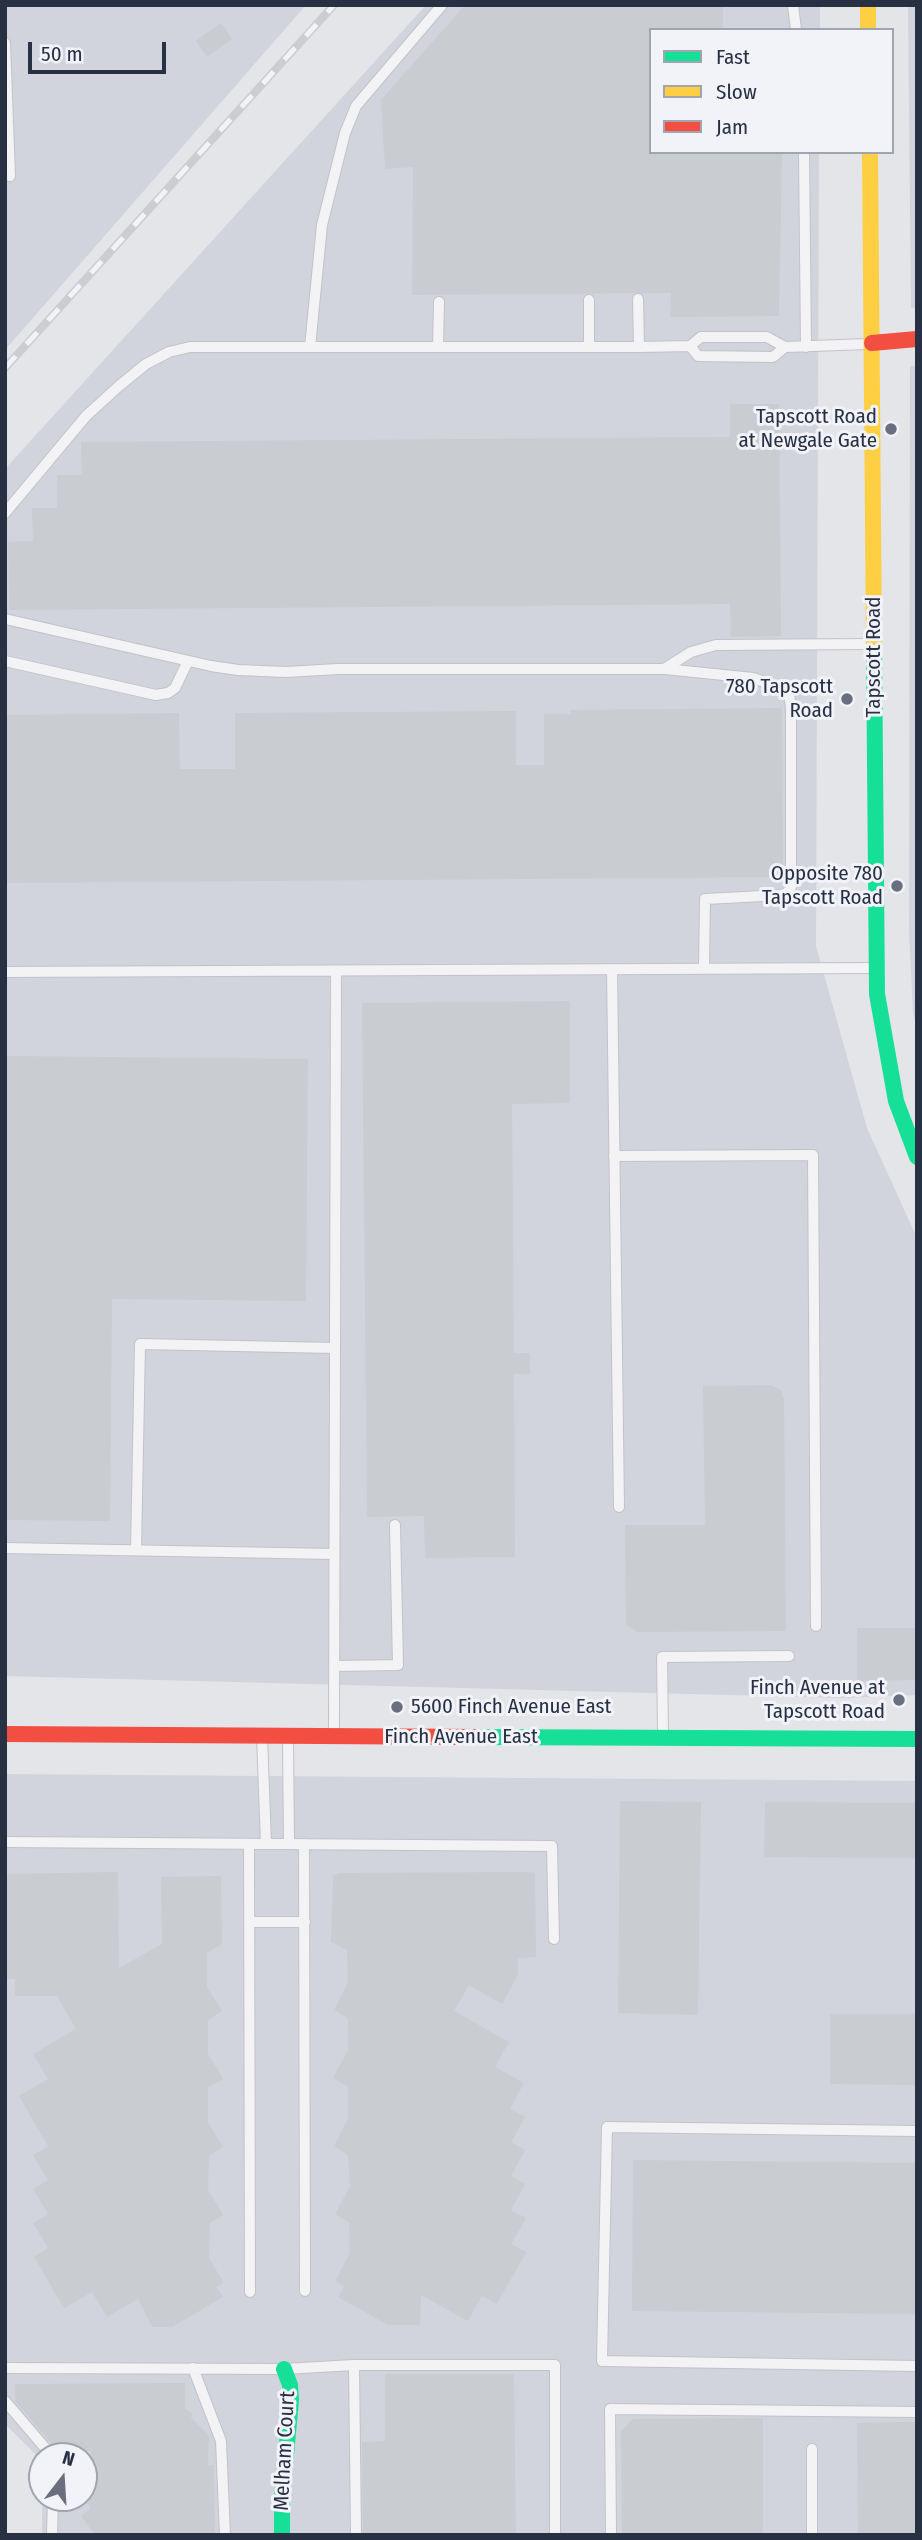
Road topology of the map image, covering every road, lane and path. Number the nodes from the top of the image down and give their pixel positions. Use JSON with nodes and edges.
{"nodes":[{"id":1,"x":442,"y":5,"type":"edge"},
{"id":2,"x":793,"y":5,"type":"edge"},
{"id":3,"x":868,"y":5,"type":"edge"},
{"id":4,"x":796,"y":28,"type":"edge"},
{"id":5,"x":868,"y":28,"type":"edge"},
{"id":6,"x":5,"y":43,"type":"edge"},
{"id":7,"x":804,"y":154,"type":"edge"},
{"id":8,"x":870,"y":154,"type":"edge"},
{"id":9,"x":5,"y":175,"type":"edge"},
{"id":10,"x":638,"y":299,"type":"dead end"},
{"id":11,"x":589,"y":300,"type":"dead end"},
{"id":12,"x":439,"y":302,"type":"dead end"},
{"id":13,"x":917,"y":339,"type":"edge"},
{"id":14,"x":872,"y":343,"type":"junction"},
{"id":15,"x":690,"y":346,"type":"junction"},
{"id":16,"x":785,"y":346,"type":"junction"},
{"id":17,"x":310,"y":347,"type":"junction"},
{"id":18,"x":438,"y":347,"type":"junction"},
{"id":19,"x":589,"y":347,"type":"junction"},
{"id":20,"x":639,"y":347,"type":"junction"},
{"id":21,"x":806,"y":347,"type":"junction"},
{"id":22,"x":5,"y":513,"type":"edge"},
{"id":23,"x":5,"y":619,"type":"edge"},
{"id":24,"x":874,"y":644,"type":"junction"},
{"id":25,"x":5,"y":661,"type":"edge"},
{"id":26,"x":188,"y":661,"type":"junction"},
{"id":27,"x":664,"y":669,"type":"junction"},
{"id":28,"x":876,"y":968,"type":"junction"},
{"id":29,"x":612,"y":969,"type":"junction"},
{"id":30,"x":704,"y":969,"type":"junction"},
{"id":31,"x":336,"y":971,"type":"junction"},
{"id":32,"x":5,"y":972,"type":"edge"},
{"id":33,"x":614,"y":1156,"type":"junction"},
{"id":34,"x":917,"y":1157,"type":"edge"},
{"id":35,"x":335,"y":1348,"type":"junction"},
{"id":36,"x":619,"y":1507,"type":"dead end"},
{"id":37,"x":395,"y":1525,"type":"dead end"},
{"id":38,"x":5,"y":1548,"type":"edge"},
{"id":39,"x":136,"y":1550,"type":"junction"},
{"id":40,"x":334,"y":1554,"type":"junction"},
{"id":41,"x":816,"y":1626,"type":"dead end"},
{"id":42,"x":789,"y":1656,"type":"dead end"},
{"id":43,"x":334,"y":1666,"type":"junction"},
{"id":44,"x":5,"y":1734,"type":"edge"},
{"id":45,"x":262,"y":1736,"type":"junction"},
{"id":46,"x":288,"y":1736,"type":"junction"},
{"id":47,"x":334,"y":1736,"type":"junction"},
{"id":48,"x":663,"y":1738,"type":"junction"},
{"id":49,"x":917,"y":1739,"type":"edge"},
{"id":50,"x":5,"y":1842,"type":"edge"},
{"id":51,"x":249,"y":1844,"type":"junction"},
{"id":52,"x":267,"y":1844,"type":"junction"},
{"id":53,"x":289,"y":1844,"type":"junction"},
{"id":54,"x":304,"y":1844,"type":"junction"},
{"id":55,"x":249,"y":1922,"type":"junction"},
{"id":56,"x":305,"y":1922,"type":"junction"},
{"id":57,"x":554,"y":1939,"type":"dead end"},
{"id":58,"x":917,"y":2131,"type":"edge"},
{"id":59,"x":250,"y":2291,"type":"dead end"},
{"id":60,"x":305,"y":2291,"type":"dead end"},
{"id":61,"x":354,"y":2365,"type":"junction"},
{"id":62,"x":917,"y":2366,"type":"edge"},
{"id":63,"x":5,"y":2368,"type":"edge"},
{"id":64,"x":193,"y":2368,"type":"junction"},
{"id":65,"x":284,"y":2369,"type":"junction"},
{"id":66,"x":5,"y":2401,"type":"edge"},
{"id":67,"x":917,"y":2412,"type":"edge"},
{"id":68,"x":40,"y":2442,"type":"edge"},
{"id":69,"x":812,"y":2449,"type":"dead end"},
{"id":70,"x":53,"y":2512,"type":"edge"},
{"id":71,"x":52,"y":2535,"type":"edge"},
{"id":72,"x":225,"y":2535,"type":"edge"},
{"id":73,"x":282,"y":2535,"type":"edge"},
{"id":74,"x":356,"y":2535,"type":"edge"},
{"id":75,"x":555,"y":2535,"type":"edge"},
{"id":76,"x":611,"y":2535,"type":"edge"},
{"id":77,"x":812,"y":2535,"type":"edge"}],
"edges":[{"from":1,"to":17,"type":"lane"},
{"from":2,"to":4,"type":"lane"},
{"from":3,"to":5,"type":"street"},
{"from":6,"to":9,"type":"lane"},
{"from":7,"to":21,"type":"lane"},
{"from":8,"to":14,"type":"street","name":"Tapscott Road"},
{"from":10,"to":20,"type":"lane"},
{"from":11,"to":19,"type":"lane"},
{"from":12,"to":18,"type":"lane"},
{"from":13,"to":14,"type":"street"},
{"from":14,"to":21,"type":"lane"},
{"from":14,"to":24,"type":"street","name":"Tapscott Road"},
{"from":15,"to":16,"type":"lane"},
{"from":15,"to":16,"type":"lane"},
{"from":15,"to":20,"type":"lane"},
{"from":16,"to":21,"type":"lane"},
{"from":17,"to":18,"type":"lane"},
{"from":17,"to":22,"type":"lane"},
{"from":18,"to":19,"type":"lane"},
{"from":19,"to":20,"type":"lane"},
{"from":23,"to":26,"type":"lane"},
{"from":24,"to":27,"type":"lane"},
{"from":24,"to":28,"type":"street","name":"Tapscott Road"},
{"from":25,"to":26,"type":"lane"},
{"from":26,"to":27,"type":"lane"},
{"from":27,"to":30,"type":"lane"},
{"from":28,"to":30,"type":"lane"},
{"from":28,"to":34,"type":"street","name":"Tapscott Road"},
{"from":29,"to":30,"type":"lane"},
{"from":29,"to":31,"type":"lane"},
{"from":29,"to":33,"type":"lane"},
{"from":31,"to":32,"type":"lane"},
{"from":31,"to":35,"type":"lane"},
{"from":33,"to":36,"type":"lane"},
{"from":33,"to":41,"type":"lane"},
{"from":35,"to":39,"type":"lane"},
{"from":35,"to":40,"type":"lane"},
{"from":37,"to":43,"type":"lane"},
{"from":38,"to":39,"type":"lane"},
{"from":39,"to":40,"type":"lane"},
{"from":40,"to":43,"type":"lane"},
{"from":42,"to":48,"type":"lane"},
{"from":43,"to":47,"type":"lane"},
{"from":44,"to":45,"type":"street","name":"Finch Avenue East"},
{"from":45,"to":46,"type":"street","name":"Finch Avenue East"},
{"from":45,"to":52,"type":"lane"},
{"from":46,"to":47,"type":"street","name":"Finch Avenue East"},
{"from":46,"to":53,"type":"lane"},
{"from":47,"to":48,"type":"street","name":"Finch Avenue East"},
{"from":48,"to":49,"type":"street","name":"Finch Avenue East"},
{"from":50,"to":51,"type":"lane"},
{"from":51,"to":52,"type":"lane"},
{"from":51,"to":55,"type":"lane"},
{"from":52,"to":53,"type":"lane"},
{"from":53,"to":54,"type":"lane"},
{"from":54,"to":56,"type":"lane"},
{"from":54,"to":57,"type":"lane"},
{"from":55,"to":56,"type":"lane"},
{"from":55,"to":59,"type":"lane"},
{"from":56,"to":60,"type":"lane"},
{"from":58,"to":62,"type":"lane"},
{"from":61,"to":65,"type":"lane"},
{"from":61,"to":74,"type":"lane"},
{"from":61,"to":75,"type":"lane"},
{"from":63,"to":64,"type":"lane"},
{"from":64,"to":65,"type":"lane"},
{"from":64,"to":72,"type":"lane"},
{"from":65,"to":73,"type":"street","name":"Melham Court"},
{"from":66,"to":68,"type":"lane"},
{"from":67,"to":76,"type":"lane"},
{"from":69,"to":77,"type":"lane"},
{"from":70,"to":71,"type":"lane"}]}
